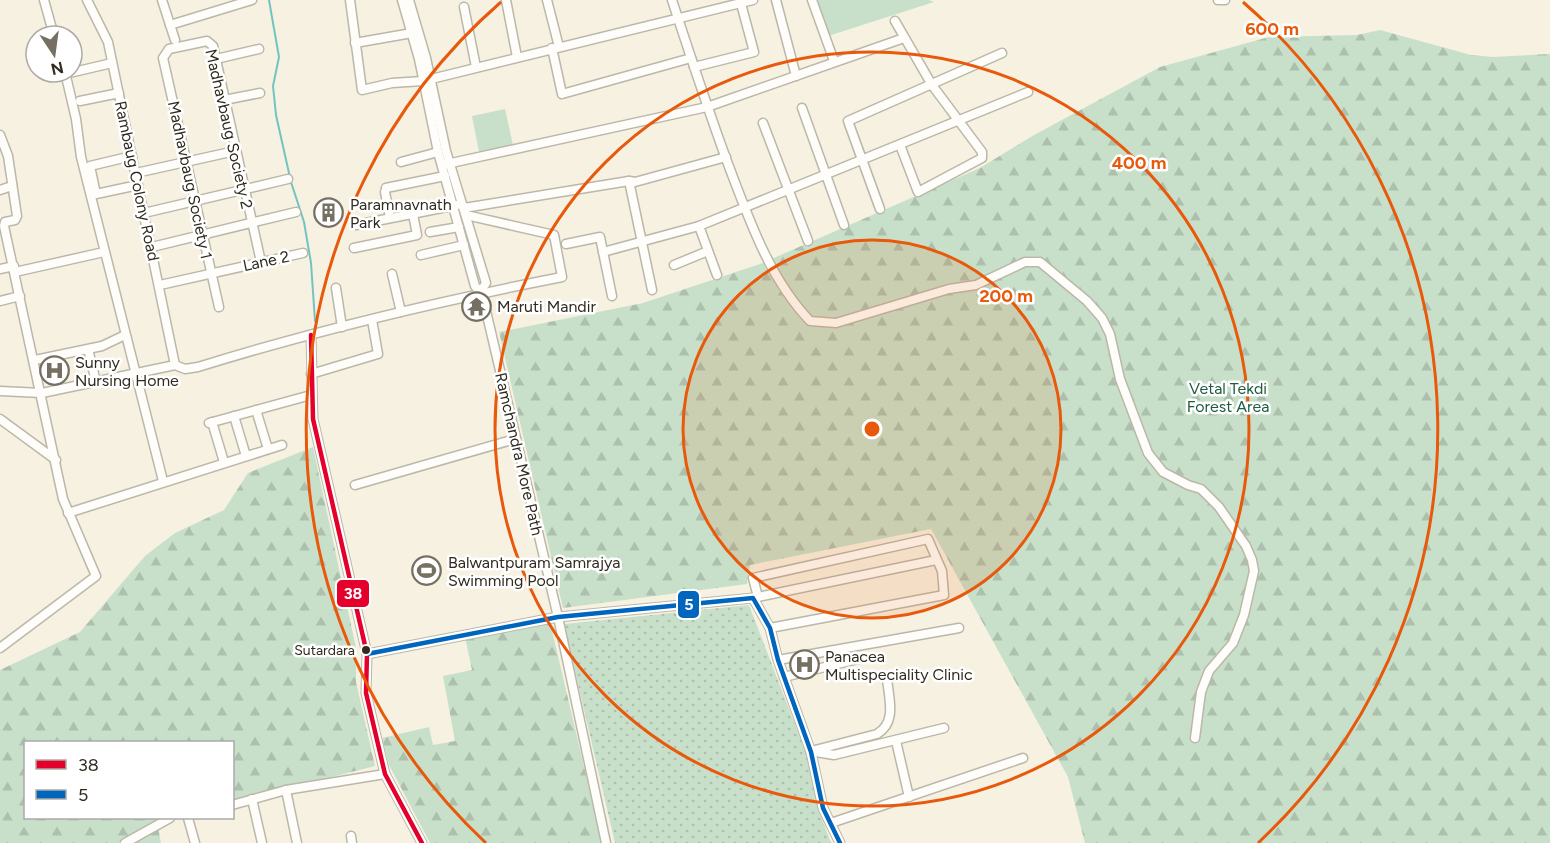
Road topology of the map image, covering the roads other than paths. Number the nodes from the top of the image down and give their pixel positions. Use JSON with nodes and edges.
{"nodes":[{"id":1,"x":44,"y":0,"type":"edge"},
{"id":2,"x":87,"y":0,"type":"edge"},
{"id":3,"x":162,"y":0,"type":"edge"},
{"id":4,"x":252,"y":0,"type":"edge"},
{"id":5,"x":350,"y":0,"type":"edge"},
{"id":6,"x":402,"y":0,"type":"edge"},
{"id":7,"x":409,"y":0,"type":"edge"},
{"id":8,"x":506,"y":0,"type":"edge"},
{"id":9,"x":547,"y":0,"type":"edge"},
{"id":10,"x":672,"y":0,"type":"edge"},
{"id":11,"x":753,"y":0,"type":"edge"},
{"id":12,"x":776,"y":0,"type":"edge"},
{"id":13,"x":812,"y":0,"type":"edge"},
{"id":14,"x":1218,"y":0,"type":"edge"},
{"id":15,"x":1225,"y":0,"type":"edge"},
{"id":16,"x":741,"y":1,"type":"edge"},
{"id":17,"x":464,"y":7,"type":"dead end"},
{"id":18,"x":678,"y":18,"type":"junction"},
{"id":19,"x":895,"y":21,"type":"dead end"},
{"id":20,"x":51,"y":24,"type":"edge"},
{"id":21,"x":170,"y":25,"type":"junction"},
{"id":22,"x":412,"y":33,"type":"junction"},
{"id":23,"x":904,"y":38,"type":"junction"},
{"id":24,"x":175,"y":40,"type":"dead end"},
{"id":25,"x":355,"y":44,"type":"junction"},
{"id":26,"x":556,"y":47,"type":"junction"},
{"id":27,"x":259,"y":49,"type":"dead end"},
{"id":28,"x":165,"y":53,"type":"joint"},
{"id":29,"x":1002,"y":53,"type":"dead end"},
{"id":30,"x":518,"y":57,"type":"junction"},
{"id":31,"x":691,"y":58,"type":"junction"},
{"id":32,"x":216,"y":59,"type":"junction"},
{"id":33,"x":834,"y":61,"type":"junction"},
{"id":34,"x":112,"y":63,"type":"junction"},
{"id":35,"x":476,"y":67,"type":"junction"},
{"id":36,"x":694,"y":67,"type":"junction"},
{"id":37,"x":84,"y":69,"type":"edge"},
{"id":38,"x":796,"y":76,"type":"junction"},
{"id":39,"x":427,"y":79,"type":"junction"},
{"id":40,"x":67,"y":84,"type":"edge"},
{"id":41,"x":932,"y":85,"type":"junction"},
{"id":42,"x":1028,"y":92,"type":"dead end"},
{"id":43,"x":118,"y":93,"type":"junction"},
{"id":44,"x":260,"y":93,"type":"dead end"},
{"id":45,"x":224,"y":100,"type":"junction"},
{"id":46,"x":80,"y":101,"type":"dead end"},
{"id":47,"x":707,"y":107,"type":"junction"},
{"id":48,"x":802,"y":108,"type":"dead end"},
{"id":49,"x":960,"y":121,"type":"junction"},
{"id":50,"x":763,"y":123,"type":"dead end"},
{"id":51,"x":0,"y":135,"type":"edge"},
{"id":52,"x":900,"y":145,"type":"junction"},
{"id":53,"x":235,"y":151,"type":"junction"},
{"id":54,"x":438,"y":152,"type":"junction"},
{"id":55,"x":132,"y":156,"type":"junction"},
{"id":56,"x":726,"y":157,"type":"junction"},
{"id":57,"x":862,"y":160,"type":"junction"},
{"id":58,"x":187,"y":162,"type":"junction"},
{"id":59,"x":401,"y":162,"type":"dead end"},
{"id":60,"x":446,"y":164,"type":"junction"},
{"id":61,"x":136,"y":173,"type":"junction"},
{"id":62,"x":445,"y":176,"type":"junction"},
{"id":63,"x":825,"y":176,"type":"junction"},
{"id":64,"x":288,"y":179,"type":"dead end"},
{"id":65,"x":629,"y":181,"type":"junction"},
{"id":66,"x":138,"y":185,"type":"junction"},
{"id":67,"x":12,"y":186,"type":"junction"},
{"id":68,"x":0,"y":190,"type":"edge"},
{"id":69,"x":243,"y":190,"type":"junction"},
{"id":70,"x":788,"y":190,"type":"junction"},
{"id":71,"x":195,"y":201,"type":"junction"},
{"id":72,"x":453,"y":206,"type":"junction"},
{"id":73,"x":745,"y":208,"type":"junction"},
{"id":74,"x":464,"y":209,"type":"junction"},
{"id":75,"x":880,"y":209,"type":"dead end"},
{"id":76,"x":296,"y":212,"type":"dead end"},
{"id":77,"x":144,"y":213,"type":"junction"},
{"id":78,"x":413,"y":214,"type":"junction"},
{"id":79,"x":390,"y":218,"type":"junction"},
{"id":80,"x":251,"y":222,"type":"junction"},
{"id":81,"x":356,"y":225,"type":"dead end"},
{"id":82,"x":844,"y":225,"type":"dead end"},
{"id":83,"x":699,"y":226,"type":"junction"},
{"id":84,"x":459,"y":227,"type":"junction"},
{"id":85,"x":430,"y":232,"type":"dead end"},
{"id":86,"x":202,"y":235,"type":"junction"},
{"id":87,"x":808,"y":241,"type":"dead end"},
{"id":88,"x":4,"y":242,"type":"edge"},
{"id":89,"x":642,"y":243,"type":"junction"},
{"id":90,"x":566,"y":244,"type":"dead end"},
{"id":91,"x":464,"y":245,"type":"junction"},
{"id":92,"x":152,"y":247,"type":"junction"},
{"id":93,"x":354,"y":248,"type":"dead end"},
{"id":94,"x":708,"y":251,"type":"junction"},
{"id":95,"x":104,"y":252,"type":"junction"},
{"id":96,"x":603,"y":252,"type":"junction"},
{"id":97,"x":303,"y":253,"type":"dead end"},
{"id":98,"x":421,"y":255,"type":"dead end"},
{"id":99,"x":261,"y":262,"type":"junction"},
{"id":100,"x":674,"y":264,"type":"dead end"},
{"id":101,"x":0,"y":269,"type":"edge"},
{"id":102,"x":14,"y":269,"type":"junction"},
{"id":103,"x":211,"y":272,"type":"junction"},
{"id":104,"x":392,"y":274,"type":"dead end"},
{"id":105,"x":717,"y":275,"type":"dead end"},
{"id":106,"x":160,"y":285,"type":"junction"},
{"id":107,"x":336,"y":288,"type":"dead end"},
{"id":108,"x":652,"y":290,"type":"dead end"},
{"id":109,"x":481,"y":292,"type":"junction"},
{"id":110,"x":21,"y":296,"type":"junction"},
{"id":111,"x":612,"y":297,"type":"dead end"},
{"id":112,"x":0,"y":301,"type":"edge"},
{"id":113,"x":219,"y":307,"type":"dead end"},
{"id":114,"x":401,"y":312,"type":"junction"},
{"id":115,"x":372,"y":320,"type":"junction"},
{"id":116,"x":342,"y":327,"type":"junction"},
{"id":117,"x":125,"y":335,"type":"junction"},
{"id":118,"x":310,"y":335,"type":"junction"},
{"id":119,"x":89,"y":353,"type":"dead end"},
{"id":120,"x":35,"y":360,"type":"junction"},
{"id":121,"x":176,"y":365,"type":"junction"},
{"id":122,"x":311,"y":374,"type":"junction"},
{"id":123,"x":134,"y":375,"type":"junction"},
{"id":124,"x":96,"y":382,"type":"junction"},
{"id":125,"x":0,"y":391,"type":"edge"},
{"id":126,"x":42,"y":393,"type":"junction"},
{"id":127,"x":311,"y":395,"type":"junction"},
{"id":128,"x":256,"y":410,"type":"junction"},
{"id":129,"x":234,"y":416,"type":"junction"},
{"id":130,"x":0,"y":419,"type":"edge"},
{"id":131,"x":516,"y":439,"type":"junction"},
{"id":132,"x":282,"y":445,"type":"dead end"},
{"id":133,"x":268,"y":449,"type":"junction"},
{"id":134,"x":246,"y":456,"type":"junction"},
{"id":135,"x":56,"y":460,"type":"junction"},
{"id":136,"x":224,"y":462,"type":"junction"},
{"id":137,"x":163,"y":481,"type":"junction"},
{"id":138,"x":354,"y":485,"type":"dead end"},
{"id":139,"x":68,"y":513,"type":"junction"},
{"id":140,"x":936,"y":560,"type":"junction"},
{"id":141,"x":755,"y":598,"type":"junction"},
{"id":142,"x":558,"y":617,"type":"junction"},
{"id":143,"x":770,"y":628,"type":"junction"},
{"id":144,"x":958,"y":628,"type":"dead end"},
{"id":145,"x":0,"y":648,"type":"edge"},
{"id":146,"x":367,"y":654,"type":"junction"},
{"id":147,"x":862,"y":658,"type":"dead end"},
{"id":148,"x":778,"y":660,"type":"junction"},
{"id":149,"x":784,"y":677,"type":"junction"},
{"id":150,"x":887,"y":679,"type":"dead end"},
{"id":151,"x":944,"y":728,"type":"dead end"},
{"id":152,"x":1195,"y":738,"type":"dead end"},
{"id":153,"x":896,"y":741,"type":"junction"},
{"id":154,"x":810,"y":751,"type":"junction"},
{"id":155,"x":1023,"y":758,"type":"dead end"},
{"id":156,"x":384,"y":774,"type":"junction"},
{"id":157,"x":286,"y":790,"type":"junction"},
{"id":158,"x":909,"y":796,"type":"junction"},
{"id":159,"x":252,"y":799,"type":"junction"},
{"id":160,"x":234,"y":804,"type":"edge"},
{"id":161,"x":168,"y":819,"type":"edge"},
{"id":162,"x":188,"y":819,"type":"edge"},
{"id":163,"x":831,"y":823,"type":"junction"},
{"id":164,"x":131,"y":841,"type":"edge"},
{"id":165,"x":195,"y":843,"type":"edge"},
{"id":166,"x":262,"y":843,"type":"edge"},
{"id":167,"x":297,"y":843,"type":"edge"},
{"id":168,"x":422,"y":843,"type":"edge"},
{"id":169,"x":606,"y":843,"type":"edge"},
{"id":170,"x":840,"y":843,"type":"edge"}],
"edges":[{"from":1,"to":20,"type":"street"},
{"from":2,"to":34,"type":"street","name":"Rambaug Colony Road"},
{"from":3,"to":21,"type":"street"},
{"from":4,"to":21,"type":"street"},
{"from":5,"to":25,"type":"street"},
{"from":6,"to":22,"type":"street","name":"Ramchandra More Path"},
{"from":7,"to":39,"type":"street","name":"Ramchandra More Path"},
{"from":8,"to":30,"type":"street"},
{"from":9,"to":26,"type":"street"},
{"from":10,"to":18,"type":"street"},
{"from":11,"to":16,"type":"street"},
{"from":12,"to":38,"type":"street"},
{"from":13,"to":33,"type":"street"},
{"from":14,"to":15,"type":"street"},
{"from":16,"to":18,"type":"street"},
{"from":16,"to":36,"type":"street"},
{"from":17,"to":35,"type":"street"},
{"from":18,"to":26,"type":"street"},
{"from":18,"to":31,"type":"street"},
{"from":19,"to":23,"type":"street"},
{"from":21,"to":24,"type":"street"},
{"from":22,"to":25,"type":"street"},
{"from":22,"to":39,"type":"street","name":"Ramchandra More Path"},
{"from":23,"to":33,"type":"street"},
{"from":23,"to":41,"type":"street"},
{"from":25,"to":39,"type":"street"},
{"from":26,"to":30,"type":"street"},
{"from":26,"to":31,"type":"street"},
{"from":27,"to":32,"type":"street"},
{"from":28,"to":32,"type":"street","name":"Madhavbaug Society 2"},
{"from":28,"to":58,"type":"street","name":"Madhavbaug Society 1"},
{"from":29,"to":41,"type":"street"},
{"from":30,"to":35,"type":"street"},
{"from":31,"to":36,"type":"street"},
{"from":32,"to":45,"type":"street","name":"Madhavbaug Society 2"},
{"from":33,"to":38,"type":"street"},
{"from":34,"to":37,"type":"street"},
{"from":34,"to":43,"type":"street","name":"Rambaug Colony Road"},
{"from":35,"to":39,"type":"street"},
{"from":36,"to":47,"type":"street"},
{"from":38,"to":47,"type":"street"},
{"from":39,"to":54,"type":"street","name":"Ramchandra More Path"},
{"from":39,"to":60,"type":"street","name":"Ramchandra More Path"},
{"from":40,"to":95,"type":"street"},
{"from":41,"to":49,"type":"street"},
{"from":41,"to":57,"type":"street"},
{"from":42,"to":49,"type":"street"},
{"from":43,"to":46,"type":"street"},
{"from":43,"to":55,"type":"street","name":"Rambaug Colony Road"},
{"from":44,"to":45,"type":"street"},
{"from":45,"to":53,"type":"street","name":"Madhavbaug Society 2"},
{"from":47,"to":56,"type":"street"},
{"from":47,"to":60,"type":"street"},
{"from":48,"to":63,"type":"street"},
{"from":49,"to":52,"type":"street"},
{"from":49,"to":52,"type":"street"},
{"from":50,"to":70,"type":"street"},
{"from":51,"to":67,"type":"street"},
{"from":52,"to":57,"type":"street"},
{"from":53,"to":58,"type":"street"},
{"from":53,"to":69,"type":"street","name":"Madhavbaug Society 2"},
{"from":54,"to":59,"type":"street"},
{"from":54,"to":60,"type":"street","name":"Ramchandra More Path"},
{"from":55,"to":61,"type":"street","name":"Rambaug Colony Road"},
{"from":55,"to":66,"type":"street"},
{"from":56,"to":65,"type":"street"},
{"from":56,"to":73,"type":"street"},
{"from":57,"to":63,"type":"street"},
{"from":57,"to":75,"type":"street"},
{"from":58,"to":61,"type":"street"},
{"from":58,"to":71,"type":"street","name":"Madhavbaug Society 1"},
{"from":60,"to":62,"type":"street","name":"Ramchandra More Path"},
{"from":60,"to":74,"type":"street","name":"Ramchandra More Path"},
{"from":61,"to":66,"type":"street","name":"Rambaug Colony Road"},
{"from":62,"to":72,"type":"street","name":"Ramchandra More Path"},
{"from":62,"to":79,"type":"street"},
{"from":63,"to":70,"type":"street"},
{"from":63,"to":82,"type":"street"},
{"from":64,"to":69,"type":"street"},
{"from":65,"to":74,"type":"street"},
{"from":65,"to":89,"type":"street"},
{"from":66,"to":77,"type":"street","name":"Rambaug Colony Road"},
{"from":67,"to":68,"type":"street"},
{"from":67,"to":88,"type":"street"},
{"from":69,"to":71,"type":"street"},
{"from":69,"to":80,"type":"street","name":"Madhavbaug Society 2"},
{"from":70,"to":73,"type":"street"},
{"from":70,"to":87,"type":"street"},
{"from":71,"to":77,"type":"street"},
{"from":71,"to":86,"type":"street","name":"Madhavbaug Society 1"},
{"from":72,"to":74,"type":"street"},
{"from":72,"to":78,"type":"street"},
{"from":72,"to":84,"type":"street","name":"Ramchandra More Path"},
{"from":73,"to":83,"type":"street"},
{"from":73,"to":152,"type":"street"},
{"from":74,"to":109,"type":"street","name":"Ramchandra More Path"},
{"from":74,"to":109,"type":"street"},
{"from":76,"to":80,"type":"street"},
{"from":77,"to":92,"type":"street","name":"Rambaug Colony Road"},
{"from":78,"to":79,"type":"street"},
{"from":78,"to":93,"type":"street"},
{"from":79,"to":81,"type":"street"},
{"from":80,"to":86,"type":"street"},
{"from":80,"to":99,"type":"street","name":"Madhavbaug Society 2"},
{"from":83,"to":89,"type":"street"},
{"from":83,"to":94,"type":"street"},
{"from":84,"to":85,"type":"street"},
{"from":84,"to":91,"type":"street","name":"Ramchandra More Path"},
{"from":86,"to":92,"type":"street"},
{"from":86,"to":103,"type":"street","name":"Madhavbaug Society 1"},
{"from":88,"to":102,"type":"street"},
{"from":89,"to":96,"type":"street"},
{"from":89,"to":108,"type":"street"},
{"from":90,"to":96,"type":"street"},
{"from":91,"to":98,"type":"street"},
{"from":91,"to":109,"type":"street","name":"Ramchandra More Path"},
{"from":92,"to":106,"type":"street","name":"Rambaug Colony Road"},
{"from":94,"to":100,"type":"street"},
{"from":94,"to":105,"type":"street"},
{"from":95,"to":102,"type":"street"},
{"from":95,"to":117,"type":"street"},
{"from":96,"to":111,"type":"street"},
{"from":97,"to":99,"type":"street","name":"Lane 2"},
{"from":99,"to":103,"type":"street","name":"Lane 2"},
{"from":101,"to":102,"type":"street"},
{"from":102,"to":110,"type":"street"},
{"from":103,"to":106,"type":"street","name":"Lane 2"},
{"from":103,"to":113,"type":"street","name":"Madhavbaug Society 1"},
{"from":104,"to":114,"type":"street"},
{"from":106,"to":121,"type":"street","name":"Rambaug Colony Road"},
{"from":107,"to":116,"type":"street"},
{"from":109,"to":114,"type":"street"},
{"from":109,"to":131,"type":"street","name":"Ramchandra More Path"},
{"from":110,"to":112,"type":"street"},
{"from":110,"to":120,"type":"street"},
{"from":114,"to":115,"type":"street"},
{"from":115,"to":116,"type":"street"},
{"from":115,"to":122,"type":"street"},
{"from":116,"to":118,"type":"street"},
{"from":117,"to":120,"type":"street"},
{"from":117,"to":123,"type":"street"},
{"from":118,"to":121,"type":"street"},
{"from":118,"to":122,"type":"street"},
{"from":119,"to":124,"type":"street"},
{"from":120,"to":126,"type":"street"},
{"from":121,"to":123,"type":"street"},
{"from":122,"to":127,"type":"street"},
{"from":123,"to":124,"type":"street"},
{"from":123,"to":137,"type":"street"},
{"from":124,"to":126,"type":"street"},
{"from":125,"to":126,"type":"street"},
{"from":126,"to":135,"type":"street"},
{"from":127,"to":128,"type":"street"},
{"from":127,"to":146,"type":"street"},
{"from":128,"to":129,"type":"street"},
{"from":128,"to":133,"type":"street"},
{"from":129,"to":134,"type":"street"},
{"from":129,"to":136,"type":"street"},
{"from":130,"to":135,"type":"street"},
{"from":131,"to":138,"type":"street"},
{"from":131,"to":142,"type":"street","name":"Ramchandra More Path"},
{"from":132,"to":133,"type":"street"},
{"from":133,"to":134,"type":"street"},
{"from":134,"to":136,"type":"street"},
{"from":135,"to":139,"type":"street"},
{"from":136,"to":137,"type":"street"},
{"from":137,"to":139,"type":"street"},
{"from":139,"to":145,"type":"street"},
{"from":140,"to":141,"type":"street"},
{"from":140,"to":141,"type":"street"},
{"from":140,"to":143,"type":"street"},
{"from":141,"to":142,"type":"street"},
{"from":141,"to":143,"type":"street"},
{"from":142,"to":146,"type":"street"},
{"from":142,"to":169,"type":"street","name":"Ramchandra More Path"},
{"from":143,"to":148,"type":"street"},
{"from":144,"to":148,"type":"street"},
{"from":146,"to":156,"type":"street"},
{"from":147,"to":149,"type":"street"},
{"from":148,"to":149,"type":"street"},
{"from":149,"to":154,"type":"street"},
{"from":150,"to":154,"type":"street"},
{"from":151,"to":153,"type":"street"},
{"from":153,"to":154,"type":"street"},
{"from":153,"to":158,"type":"street"},
{"from":154,"to":163,"type":"street"},
{"from":155,"to":158,"type":"street"},
{"from":156,"to":157,"type":"street"},
{"from":156,"to":168,"type":"street"},
{"from":157,"to":159,"type":"street"},
{"from":157,"to":167,"type":"street"},
{"from":158,"to":163,"type":"street"},
{"from":159,"to":160,"type":"street"},
{"from":159,"to":166,"type":"street"},
{"from":161,"to":164,"type":"street"},
{"from":162,"to":165,"type":"street"},
{"from":163,"to":170,"type":"street"}]}
